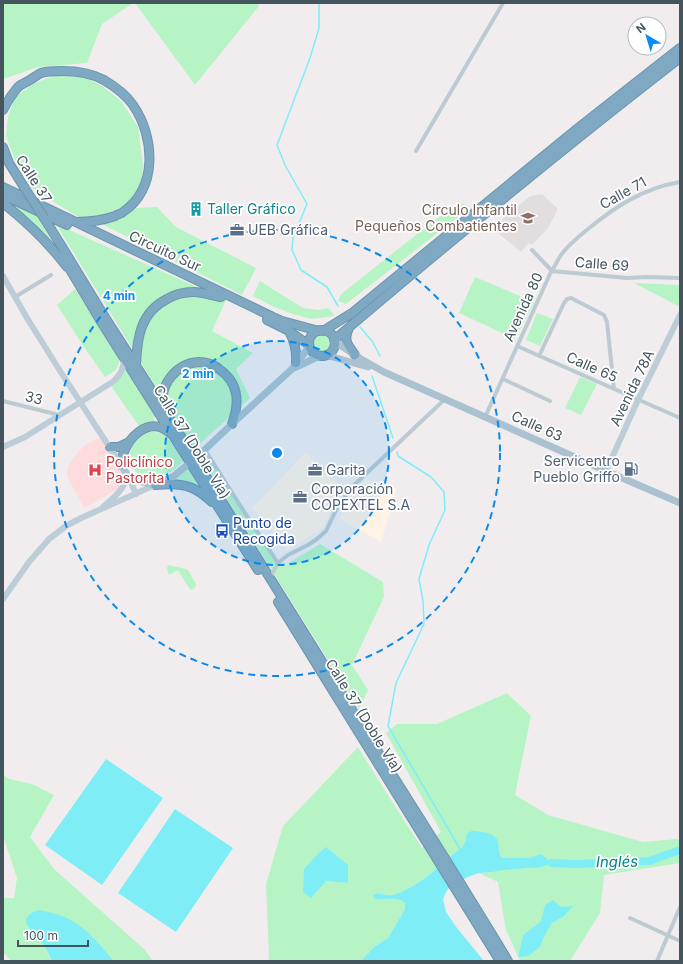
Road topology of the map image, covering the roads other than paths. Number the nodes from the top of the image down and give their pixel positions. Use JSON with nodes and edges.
{"nodes":[{"id":1,"x":503,"y":3,"type":"edge"},
{"id":2,"x":680,"y":48,"type":"edge"},
{"id":3,"x":680,"y":58,"type":"edge"},
{"id":4,"x":3,"y":110,"type":"edge"},
{"id":5,"x":3,"y":147,"type":"edge"},
{"id":6,"x":416,"y":151,"type":"dead end"},
{"id":7,"x":3,"y":154,"type":"edge"},
{"id":8,"x":8,"y":163,"type":"junction"},
{"id":9,"x":680,"y":182,"type":"edge"},
{"id":10,"x":3,"y":188,"type":"edge"},
{"id":11,"x":3,"y":195,"type":"edge"},
{"id":12,"x":3,"y":202,"type":"edge"},
{"id":13,"x":44,"y":218,"type":"junction"},
{"id":14,"x":600,"y":219,"type":"joint"},
{"id":15,"x":73,"y":222,"type":"junction"},
{"id":16,"x":532,"y":250,"type":"dead end"},
{"id":17,"x":552,"y":271,"type":"junction"},
{"id":18,"x":72,"y":272,"type":"junction"},
{"id":19,"x":51,"y":275,"type":"dead end"},
{"id":20,"x":3,"y":276,"type":"edge"},
{"id":21,"x":680,"y":278,"type":"edge"},
{"id":22,"x":15,"y":297,"type":"junction"},
{"id":23,"x":221,"y":297,"type":"junction"},
{"id":24,"x":680,"y":315,"type":"edge"},
{"id":25,"x":337,"y":323,"type":"junction"},
{"id":26,"x":350,"y":326,"type":"junction"},
{"id":27,"x":291,"y":327,"type":"junction"},
{"id":28,"x":321,"y":331,"type":"junction"},
{"id":29,"x":334,"y":340,"type":"junction"},
{"id":30,"x":309,"y":346,"type":"junction"},
{"id":31,"x":517,"y":346,"type":"junction"},
{"id":32,"x":355,"y":355,"type":"junction"},
{"id":33,"x":124,"y":356,"type":"junction"},
{"id":34,"x":323,"y":356,"type":"junction"},
{"id":35,"x":539,"y":356,"type":"junction"},
{"id":36,"x":136,"y":364,"type":"junction"},
{"id":37,"x":294,"y":366,"type":"junction"},
{"id":38,"x":384,"y":372,"type":"junction"},
{"id":39,"x":503,"y":379,"type":"junction"},
{"id":40,"x":614,"y":389,"type":"junction"},
{"id":41,"x":445,"y":399,"type":"junction"},
{"id":42,"x":638,"y":400,"type":"junction"},
{"id":43,"x":3,"y":401,"type":"edge"},
{"id":44,"x":550,"y":401,"type":"dead end"},
{"id":45,"x":80,"y":402,"type":"junction"},
{"id":46,"x":166,"y":411,"type":"junction"},
{"id":47,"x":59,"y":416,"type":"junction"},
{"id":48,"x":485,"y":417,"type":"junction"},
{"id":49,"x":680,"y":418,"type":"edge"},
{"id":50,"x":232,"y":424,"type":"junction"},
{"id":51,"x":173,"y":436,"type":"junction"},
{"id":52,"x":129,"y":442,"type":"junction"},
{"id":53,"x":3,"y":447,"type":"edge"},
{"id":54,"x":110,"y":447,"type":"junction"},
{"id":55,"x":205,"y":450,"type":"junction"},
{"id":56,"x":198,"y":456,"type":"dead end"},
{"id":57,"x":121,"y":465,"type":"junction"},
{"id":58,"x":186,"y":466,"type":"dead end"},
{"id":59,"x":606,"y":471,"type":"junction"},
{"id":60,"x":128,"y":476,"type":"junction"},
{"id":61,"x":155,"y":485,"type":"junction"},
{"id":62,"x":136,"y":494,"type":"junction"},
{"id":63,"x":680,"y":503,"type":"edge"},
{"id":64,"x":217,"y":506,"type":"junction"},
{"id":65,"x":99,"y":510,"type":"junction"},
{"id":66,"x":278,"y":563,"type":"junction"},
{"id":67,"x":270,"y":578,"type":"junction"},
{"id":68,"x":3,"y":599,"type":"edge"},
{"id":69,"x":427,"y":837,"type":"junction"},
{"id":70,"x":469,"y":903,"type":"junction"},
{"id":71,"x":680,"y":907,"type":"edge"},
{"id":72,"x":630,"y":918,"type":"dead end"},
{"id":73,"x":668,"y":936,"type":"junction"},
{"id":74,"x":680,"y":941,"type":"edge"},
{"id":75,"x":500,"y":961,"type":"edge"},
{"id":76,"x":508,"y":961,"type":"edge"},
{"id":77,"x":657,"y":961,"type":"edge"}],
"edges":[{"from":1,"to":6,"type":"street"},
{"from":2,"to":25,"type":"highway"},
{"from":3,"to":26,"type":"highway"},
{"from":4,"to":15,"type":"highway"},
{"from":5,"to":8,"type":"highway"},
{"from":7,"to":8,"type":"main road","name":"Calle 37"},
{"from":8,"to":13,"type":"highway","name":"Calle 37","bridge":true},
{"from":9,"to":14,"type":"street","name":"Calle 71"},
{"from":10,"to":15,"type":"highway","name":"Circuito Sur"},
{"from":11,"to":23,"type":"highway","name":"Circuito Sur"},
{"from":12,"to":18,"type":"highway"},
{"from":13,"to":18,"type":"highway","name":"Calle 37 (Doble Vía)"},
{"from":13,"to":36,"type":"highway","name":"Calle 37 (Doble Vía)"},
{"from":14,"to":17,"type":"street","name":"Avenida 80"},
{"from":15,"to":27,"type":"highway","name":"Circuito Sur"},
{"from":16,"to":17,"type":"street"},
{"from":17,"to":21,"type":"street","name":"Calle 69"},
{"from":17,"to":31,"type":"street","name":"Avenida 80"},
{"from":18,"to":33,"type":"highway","name":"Calle 37 (Doble Vía)"},
{"from":19,"to":22,"type":"street"},
{"from":20,"to":22,"type":"street"},
{"from":22,"to":45,"type":"street"},
{"from":23,"to":27,"type":"highway","name":"Circuito Sur"},
{"from":23,"to":36,"type":"highway"},
{"from":24,"to":42,"type":"street","name":"Avenida 78A"},
{"from":25,"to":27,"type":"highway"},
{"from":25,"to":28,"type":"highway"},
{"from":26,"to":29,"type":"highway"},
{"from":26,"to":32,"type":"highway"},
{"from":27,"to":28,"type":"highway","name":"Circuito Sur"},
{"from":27,"to":30,"type":"highway","name":"Circuito Sur"},
{"from":27,"to":37,"type":"highway"},
{"from":28,"to":29,"type":"highway"},
{"from":28,"to":30,"type":"highway"},
{"from":29,"to":32,"type":"main road","name":"Calle 63"},
{"from":29,"to":34,"type":"highway"},
{"from":30,"to":34,"type":"highway"},
{"from":30,"to":37,"type":"main road"},
{"from":31,"to":35,"type":"street","name":"Calle 65"},
{"from":31,"to":39,"type":"street","name":"Avenida 80"},
{"from":32,"to":38,"type":"main road","name":"Calle 63"},
{"from":33,"to":45,"type":"street"},
{"from":33,"to":51,"type":"highway","name":"Calle 37 (Doble Vía)"},
{"from":34,"to":37,"type":"main road"},
{"from":34,"to":38,"type":"main road","name":"Calle 63"},
{"from":35,"to":40,"type":"street","name":"Calle 65"},
{"from":35,"to":40,"type":"street"},
{"from":36,"to":46,"type":"highway","name":"Calle 37 (Doble Vía)"},
{"from":37,"to":50,"type":"main road"},
{"from":38,"to":41,"type":"main road","name":"Calle 63"},
{"from":39,"to":44,"type":"street"},
{"from":39,"to":48,"type":"street","name":"Avenida 80"},
{"from":40,"to":42,"type":"street","name":"Calle 65"},
{"from":41,"to":48,"type":"main road","name":"Calle 63"},
{"from":41,"to":66,"type":"street"},
{"from":42,"to":49,"type":"street","name":"Calle 65"},
{"from":42,"to":59,"type":"street","name":"Avenida 78A"},
{"from":43,"to":47,"type":"street","name":"33"},
{"from":45,"to":47,"type":"street"},
{"from":45,"to":54,"type":"street"},
{"from":46,"to":50,"type":"highway"},
{"from":46,"to":67,"type":"highway","name":"Calle 37 (Doble Vía)"},
{"from":47,"to":53,"type":"street"},
{"from":48,"to":59,"type":"main road","name":"Calle 63"},
{"from":50,"to":55,"type":"main road"},
{"from":51,"to":52,"type":"highway"},
{"from":51,"to":64,"type":"highway","name":"Calle 37 (Doble Vía)"},
{"from":52,"to":54,"type":"highway"},
{"from":52,"to":57,"type":"highway"},
{"from":54,"to":57,"type":"street"},
{"from":55,"to":56,"type":"main road"},
{"from":55,"to":66,"type":"street"},
{"from":57,"to":60,"type":"main road"},
{"from":58,"to":61,"type":"main road"},
{"from":59,"to":63,"type":"main road","name":"Calle 63"},
{"from":60,"to":61,"type":"main road"},
{"from":60,"to":62,"type":"street"},
{"from":60,"to":65,"type":"street"},
{"from":61,"to":62,"type":"street"},
{"from":61,"to":64,"type":"highway"},
{"from":62,"to":65,"type":"street"},
{"from":64,"to":69,"type":"highway","name":"Calle 37 (Doble Vía)"},
{"from":65,"to":68,"type":"street"},
{"from":66,"to":67,"type":"street"},
{"from":67,"to":69,"type":"highway","name":"Calle 37 (Doble Vía)"},
{"from":69,"to":70,"type":"highway","name":"Calle 37 (Doble Vía)"},
{"from":70,"to":75,"type":"highway","name":"Calle 37 (Doble Vía)"},
{"from":70,"to":76,"type":"highway","name":"Calle 37 (Doble Vía)"},
{"from":71,"to":73,"type":"street"},
{"from":72,"to":73,"type":"street"},
{"from":73,"to":74,"type":"street"},
{"from":73,"to":77,"type":"street"}]}
